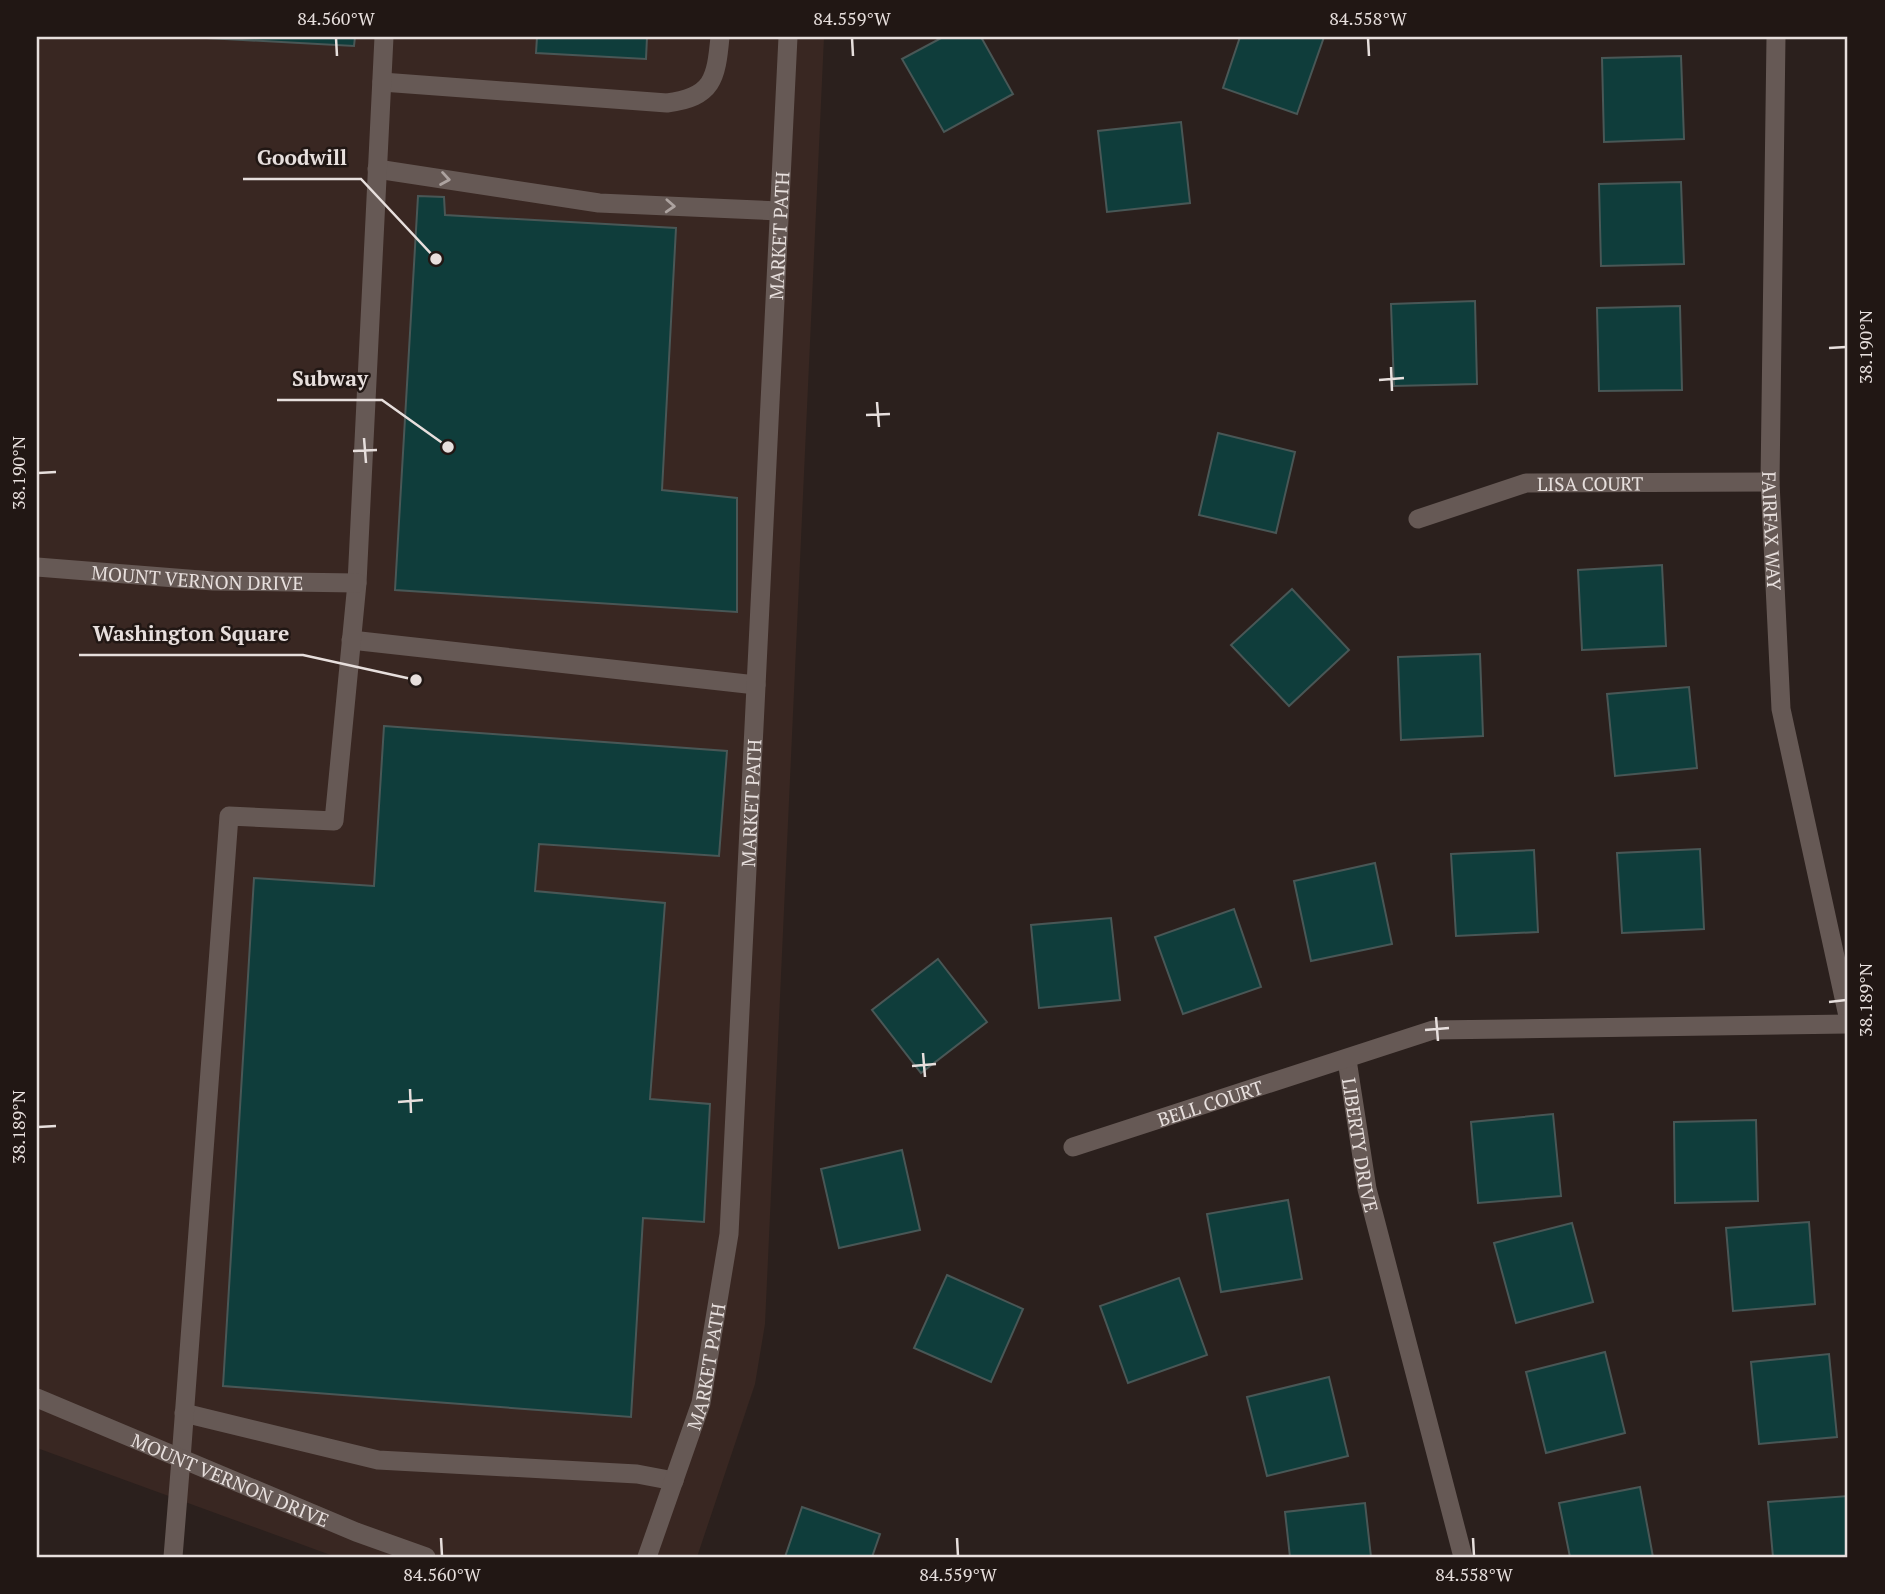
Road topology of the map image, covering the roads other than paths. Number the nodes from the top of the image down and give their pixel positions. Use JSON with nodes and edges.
{"nodes":[{"id":1,"x":384,"y":37,"type":"edge"},
{"id":2,"x":720,"y":37,"type":"edge"},
{"id":3,"x":788,"y":37,"type":"edge"},
{"id":4,"x":1776,"y":37,"type":"edge"},
{"id":5,"x":382,"y":82,"type":"junction"},
{"id":6,"x":377,"y":169,"type":"junction"},
{"id":7,"x":779,"y":211,"type":"junction"},
{"id":8,"x":1770,"y":482,"type":"junction"},
{"id":9,"x":1418,"y":519,"type":"dead end"},
{"id":10,"x":37,"y":567,"type":"edge"},
{"id":11,"x":357,"y":583,"type":"junction"},
{"id":12,"x":351,"y":640,"type":"junction"},
{"id":13,"x":756,"y":685,"type":"junction"},
{"id":14,"x":1848,"y":1016,"type":"edge"},
{"id":15,"x":1848,"y":1024,"type":"edge"},
{"id":16,"x":1347,"y":1060,"type":"junction"},
{"id":17,"x":1073,"y":1147,"type":"dead end"},
{"id":18,"x":37,"y":1398,"type":"edge"},
{"id":19,"x":184,"y":1413,"type":"junction"},
{"id":20,"x":181,"y":1459,"type":"junction"},
{"id":21,"x":674,"y":1481,"type":"junction"},
{"id":22,"x":173,"y":1557,"type":"edge"},
{"id":23,"x":426,"y":1557,"type":"edge"},
{"id":24,"x":647,"y":1557,"type":"edge"},
{"id":25,"x":1463,"y":1557,"type":"edge"}],
"edges":[{"from":1,"to":5,"type":"street"},
{"from":2,"to":5,"type":"street"},
{"from":3,"to":7,"type":"street","name":"MARKET PATH"},
{"from":4,"to":8,"type":"street","name":"FAIRFAX WAY"},
{"from":5,"to":6,"type":"street"},
{"from":6,"to":7,"type":"street","one_way":true},
{"from":6,"to":11,"type":"street"},
{"from":7,"to":13,"type":"street","name":"MARKET PATH"},
{"from":8,"to":9,"type":"street","name":"LISA COURT"},
{"from":8,"to":14,"type":"street","name":"FAIRFAX WAY"},
{"from":10,"to":11,"type":"street","name":"MOUNT VERNON DRIVE"},
{"from":11,"to":12,"type":"street"},
{"from":12,"to":13,"type":"street"},
{"from":12,"to":19,"type":"street"},
{"from":13,"to":21,"type":"street","name":"MARKET PATH"},
{"from":15,"to":16,"type":"street","name":"LIBERTY DRIVE"},
{"from":16,"to":17,"type":"street","name":"BELL COURT"},
{"from":16,"to":25,"type":"street","name":"LIBERTY DRIVE"},
{"from":18,"to":20,"type":"street","name":"MOUNT VERNON DRIVE"},
{"from":19,"to":20,"type":"street"},
{"from":19,"to":21,"type":"street"},
{"from":20,"to":22,"type":"street"},
{"from":20,"to":23,"type":"street","name":"MOUNT VERNON DRIVE"},
{"from":21,"to":24,"type":"street","name":"MARKET PATH"}]}
